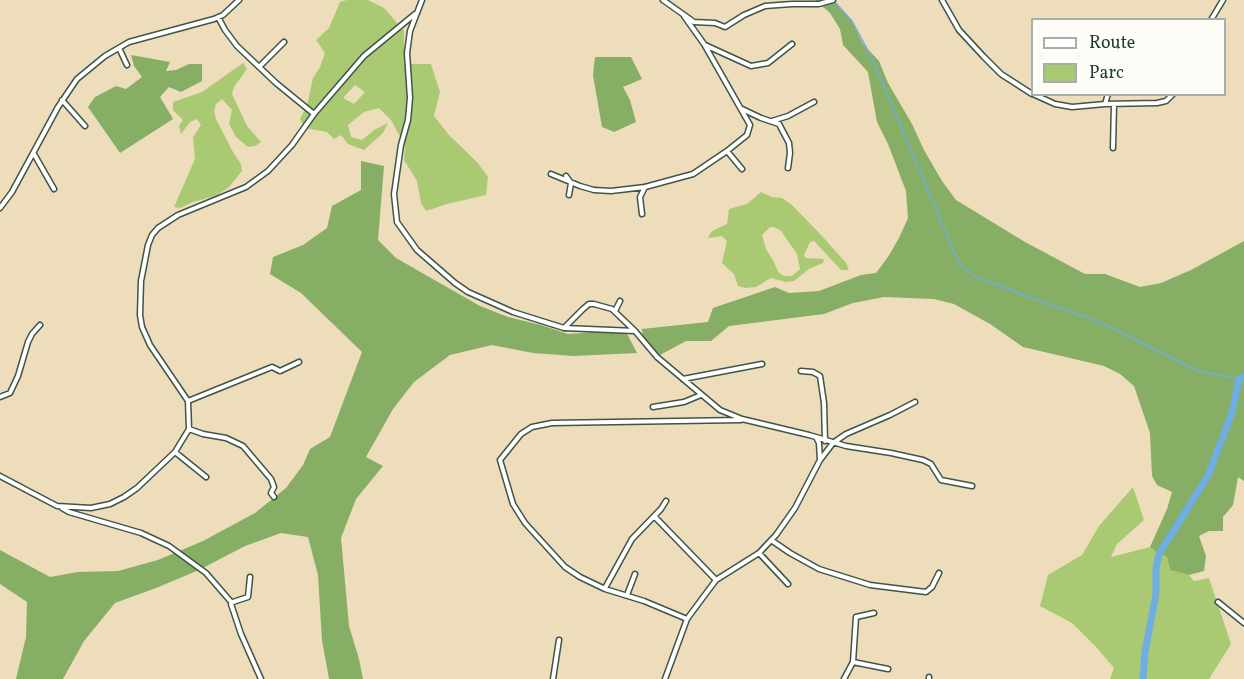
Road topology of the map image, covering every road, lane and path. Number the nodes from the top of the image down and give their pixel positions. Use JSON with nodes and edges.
{"nodes":[{"id":1,"x":239,"y":0,"type":"edge"},
{"id":2,"x":422,"y":0,"type":"edge"},
{"id":3,"x":663,"y":0,"type":"edge"},
{"id":4,"x":833,"y":0,"type":"edge"},
{"id":5,"x":942,"y":0,"type":"edge"},
{"id":6,"x":1223,"y":0,"type":"edge"},
{"id":7,"x":415,"y":14,"type":"junction"},
{"id":8,"x":684,"y":15,"type":"junction"},
{"id":9,"x":218,"y":17,"type":"junction"},
{"id":10,"x":1212,"y":18,"type":"edge"},
{"id":11,"x":284,"y":42,"type":"dead end"},
{"id":12,"x":704,"y":44,"type":"junction"},
{"id":13,"x":792,"y":44,"type":"dead end"},
{"id":14,"x":119,"y":48,"type":"junction"},
{"id":15,"x":127,"y":65,"type":"dead end"},
{"id":16,"x":259,"y":67,"type":"junction"},
{"id":17,"x":1031,"y":93,"type":"edge"},
{"id":18,"x":1037,"y":96,"type":"edge"},
{"id":19,"x":1107,"y":96,"type":"edge"},
{"id":20,"x":1171,"y":96,"type":"edge"},
{"id":21,"x":63,"y":100,"type":"junction"},
{"id":22,"x":813,"y":102,"type":"dead end"},
{"id":23,"x":1105,"y":104,"type":"junction"},
{"id":24,"x":1113,"y":104,"type":"junction"},
{"id":25,"x":739,"y":107,"type":"junction"},
{"id":26,"x":314,"y":114,"type":"junction"},
{"id":27,"x":772,"y":121,"type":"junction"},
{"id":28,"x":85,"y":126,"type":"dead end"},
{"id":29,"x":1113,"y":148,"type":"dead end"},
{"id":30,"x":728,"y":152,"type":"junction"},
{"id":31,"x":33,"y":153,"type":"junction"},
{"id":32,"x":788,"y":168,"type":"dead end"},
{"id":33,"x":742,"y":169,"type":"dead end"},
{"id":34,"x":551,"y":174,"type":"dead end"},
{"id":35,"x":566,"y":176,"type":"dead end"},
{"id":36,"x":571,"y":183,"type":"junction"},
{"id":37,"x":645,"y":187,"type":"junction"},
{"id":38,"x":54,"y":189,"type":"dead end"},
{"id":39,"x":569,"y":195,"type":"dead end"},
{"id":40,"x":0,"y":208,"type":"edge"},
{"id":41,"x":642,"y":214,"type":"dead end"},
{"id":42,"x":620,"y":301,"type":"dead end"},
{"id":43,"x":615,"y":311,"type":"junction"},
{"id":44,"x":40,"y":325,"type":"dead end"},
{"id":45,"x":564,"y":328,"type":"junction"},
{"id":46,"x":635,"y":331,"type":"junction"},
{"id":47,"x":299,"y":362,"type":"dead end"},
{"id":48,"x":762,"y":364,"type":"dead end"},
{"id":49,"x":801,"y":371,"type":"dead end"},
{"id":50,"x":682,"y":379,"type":"junction"},
{"id":51,"x":701,"y":395,"type":"junction"},
{"id":52,"x":0,"y":397,"type":"edge"},
{"id":53,"x":188,"y":401,"type":"junction"},
{"id":54,"x":915,"y":402,"type":"dead end"},
{"id":55,"x":653,"y":407,"type":"dead end"},
{"id":56,"x":742,"y":420,"type":"junction"},
{"id":57,"x":189,"y":429,"type":"junction"},
{"id":58,"x":816,"y":437,"type":"junction"},
{"id":59,"x":825,"y":441,"type":"junction"},
{"id":60,"x":833,"y":443,"type":"junction"},
{"id":61,"x":175,"y":452,"type":"junction"},
{"id":62,"x":820,"y":460,"type":"junction"},
{"id":63,"x":0,"y":476,"type":"edge"},
{"id":64,"x":206,"y":477,"type":"dead end"},
{"id":65,"x":972,"y":486,"type":"dead end"},
{"id":66,"x":274,"y":497,"type":"dead end"},
{"id":67,"x":666,"y":501,"type":"dead end"},
{"id":68,"x":61,"y":507,"type":"junction"},
{"id":69,"x":654,"y":516,"type":"junction"},
{"id":70,"x":771,"y":540,"type":"junction"},
{"id":71,"x":759,"y":553,"type":"junction"},
{"id":72,"x":939,"y":573,"type":"dead end"},
{"id":73,"x":635,"y":574,"type":"dead end"},
{"id":74,"x":250,"y":578,"type":"dead end"},
{"id":75,"x":716,"y":580,"type":"junction"},
{"id":76,"x":788,"y":584,"type":"dead end"},
{"id":77,"x":605,"y":589,"type":"junction"},
{"id":78,"x":627,"y":595,"type":"junction"},
{"id":79,"x":1218,"y":602,"type":"dead end"},
{"id":80,"x":232,"y":603,"type":"junction"},
{"id":81,"x":874,"y":614,"type":"dead end"},
{"id":82,"x":687,"y":619,"type":"junction"},
{"id":83,"x":1244,"y":623,"type":"edge"},
{"id":84,"x":559,"y":640,"type":"dead end"},
{"id":85,"x":853,"y":662,"type":"junction"},
{"id":86,"x":888,"y":669,"type":"dead end"},
{"id":87,"x":261,"y":679,"type":"edge"},
{"id":88,"x":553,"y":679,"type":"edge"},
{"id":89,"x":665,"y":679,"type":"edge"},
{"id":90,"x":843,"y":679,"type":"edge"}],
"edges":[{"from":1,"to":9,"type":"street"},
{"from":2,"to":7,"type":"street"},
{"from":3,"to":8,"type":"street"},
{"from":4,"to":8,"type":"street"},
{"from":5,"to":17,"type":"street"},
{"from":6,"to":10,"type":"street"},
{"from":7,"to":26,"type":"street"},
{"from":7,"to":45,"type":"street"},
{"from":8,"to":12,"type":"street"},
{"from":9,"to":14,"type":"street"},
{"from":9,"to":16,"type":"street"},
{"from":11,"to":16,"type":"street"},
{"from":12,"to":13,"type":"street"},
{"from":12,"to":25,"type":"street"},
{"from":14,"to":15,"type":"street"},
{"from":14,"to":21,"type":"street"},
{"from":16,"to":26,"type":"street"},
{"from":18,"to":23,"type":"street"},
{"from":19,"to":23,"type":"street"},
{"from":20,"to":24,"type":"street"},
{"from":21,"to":28,"type":"street"},
{"from":21,"to":31,"type":"street"},
{"from":22,"to":27,"type":"street"},
{"from":23,"to":24,"type":"street"},
{"from":24,"to":29,"type":"street"},
{"from":25,"to":27,"type":"street"},
{"from":25,"to":30,"type":"street"},
{"from":26,"to":53,"type":"street"},
{"from":27,"to":32,"type":"street"},
{"from":30,"to":33,"type":"street"},
{"from":30,"to":37,"type":"street"},
{"from":31,"to":38,"type":"street"},
{"from":31,"to":40,"type":"street"},
{"from":34,"to":36,"type":"street"},
{"from":35,"to":36,"type":"street"},
{"from":36,"to":37,"type":"street"},
{"from":36,"to":39,"type":"street"},
{"from":37,"to":41,"type":"street"},
{"from":42,"to":43,"type":"street"},
{"from":43,"to":45,"type":"street"},
{"from":43,"to":46,"type":"street"},
{"from":44,"to":52,"type":"street"},
{"from":45,"to":46,"type":"street"},
{"from":46,"to":50,"type":"street"},
{"from":47,"to":53,"type":"street"},
{"from":48,"to":50,"type":"street"},
{"from":49,"to":59,"type":"street"},
{"from":50,"to":51,"type":"street"},
{"from":51,"to":55,"type":"street"},
{"from":51,"to":56,"type":"street"},
{"from":53,"to":57,"type":"street"},
{"from":54,"to":60,"type":"street"},
{"from":56,"to":58,"type":"street"},
{"from":56,"to":77,"type":"street"},
{"from":57,"to":61,"type":"street"},
{"from":57,"to":66,"type":"street"},
{"from":58,"to":59,"type":"street"},
{"from":58,"to":62,"type":"street"},
{"from":59,"to":60,"type":"street"},
{"from":60,"to":62,"type":"street"},
{"from":60,"to":65,"type":"street"},
{"from":61,"to":64,"type":"street"},
{"from":61,"to":68,"type":"street"},
{"from":62,"to":70,"type":"street"},
{"from":63,"to":68,"type":"street"},
{"from":67,"to":69,"type":"street"},
{"from":68,"to":80,"type":"street"},
{"from":69,"to":75,"type":"street"},
{"from":69,"to":77,"type":"street"},
{"from":70,"to":71,"type":"street"},
{"from":70,"to":72,"type":"street"},
{"from":71,"to":75,"type":"street"},
{"from":71,"to":76,"type":"street"},
{"from":73,"to":78,"type":"street"},
{"from":74,"to":80,"type":"street"},
{"from":75,"to":82,"type":"street"},
{"from":77,"to":78,"type":"street"},
{"from":78,"to":82,"type":"street"},
{"from":79,"to":83,"type":"street"},
{"from":80,"to":87,"type":"street"},
{"from":81,"to":85,"type":"street"},
{"from":82,"to":89,"type":"street"},
{"from":84,"to":88,"type":"street"},
{"from":85,"to":86,"type":"street"},
{"from":85,"to":90,"type":"street"}]}
